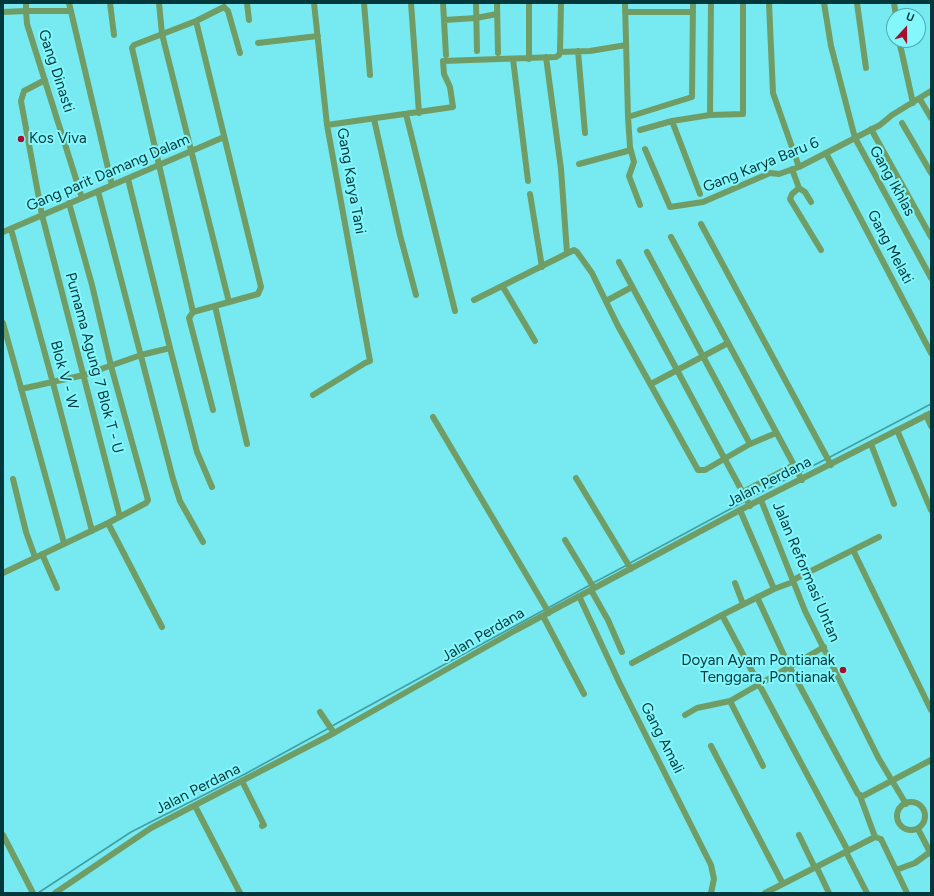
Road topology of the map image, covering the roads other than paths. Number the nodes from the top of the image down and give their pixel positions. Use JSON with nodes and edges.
{"nodes":[{"id":1,"x":10,"y":3,"type":"edge"},
{"id":2,"x":26,"y":3,"type":"edge"},
{"id":3,"x":69,"y":3,"type":"edge"},
{"id":4,"x":110,"y":3,"type":"edge"},
{"id":5,"x":159,"y":3,"type":"edge"},
{"id":6,"x":247,"y":3,"type":"edge"},
{"id":7,"x":314,"y":3,"type":"edge"},
{"id":8,"x":364,"y":3,"type":"edge"},
{"id":9,"x":411,"y":3,"type":"edge"},
{"id":10,"x":443,"y":3,"type":"edge"},
{"id":11,"x":476,"y":3,"type":"edge"},
{"id":12,"x":497,"y":3,"type":"edge"},
{"id":13,"x":529,"y":3,"type":"edge"},
{"id":14,"x":561,"y":3,"type":"edge"},
{"id":15,"x":625,"y":3,"type":"edge"},
{"id":16,"x":693,"y":3,"type":"edge"},
{"id":17,"x":710,"y":3,"type":"edge"},
{"id":18,"x":743,"y":3,"type":"edge"},
{"id":19,"x":769,"y":3,"type":"edge"},
{"id":20,"x":824,"y":3,"type":"edge"},
{"id":21,"x":857,"y":3,"type":"edge"},
{"id":22,"x":224,"y":5,"type":"edge"},
{"id":23,"x":11,"y":11,"type":"junction"},
{"id":24,"x":26,"y":11,"type":"junction"},
{"id":25,"x":70,"y":11,"type":"junction"},
{"id":26,"x":3,"y":12,"type":"edge"},
{"id":27,"x":625,"y":12,"type":"junction"},
{"id":28,"x":693,"y":12,"type":"junction"},
{"id":29,"x":497,"y":14,"type":"junction"},
{"id":30,"x":476,"y":18,"type":"junction"},
{"id":31,"x":249,"y":20,"type":"dead end"},
{"id":32,"x":444,"y":20,"type":"junction"},
{"id":33,"x":196,"y":21,"type":"junction"},
{"id":34,"x":162,"y":34,"type":"junction"},
{"id":35,"x":114,"y":35,"type":"dead end"},
{"id":36,"x":318,"y":36,"type":"junction"},
{"id":37,"x":258,"y":43,"type":"dead end"},
{"id":38,"x":626,"y":45,"type":"junction"},
{"id":39,"x":901,"y":48,"type":"edge"},
{"id":40,"x":477,"y":51,"type":"dead end"},
{"id":41,"x":578,"y":51,"type":"junction"},
{"id":42,"x":560,"y":52,"type":"junction"},
{"id":43,"x":240,"y":53,"type":"dead end"},
{"id":44,"x":446,"y":54,"type":"dead end"},
{"id":45,"x":498,"y":54,"type":"dead end"},
{"id":46,"x":529,"y":58,"type":"junction"},
{"id":47,"x":546,"y":58,"type":"junction"},
{"id":48,"x":513,"y":59,"type":"junction"},
{"id":49,"x":866,"y":68,"type":"dead end"},
{"id":50,"x":370,"y":75,"type":"dead end"},
{"id":51,"x":45,"y":80,"type":"junction"},
{"id":52,"x":931,"y":90,"type":"edge"},
{"id":53,"x":921,"y":101,"type":"dead end"},
{"id":54,"x":913,"y":102,"type":"junction"},
{"id":55,"x":419,"y":113,"type":"junction"},
{"id":56,"x":406,"y":114,"type":"junction"},
{"id":57,"x":710,"y":114,"type":"junction"},
{"id":58,"x":628,"y":117,"type":"junction"},
{"id":59,"x":931,"y":118,"type":"edge"},
{"id":60,"x":374,"y":119,"type":"junction"},
{"id":61,"x":672,"y":121,"type":"junction"},
{"id":62,"x":902,"y":123,"type":"dead end"},
{"id":63,"x":327,"y":125,"type":"junction"},
{"id":64,"x":640,"y":130,"type":"dead end"},
{"id":65,"x":872,"y":130,"type":"junction"},
{"id":66,"x":585,"y":133,"type":"dead end"},
{"id":67,"x":224,"y":137,"type":"junction"},
{"id":68,"x":855,"y":138,"type":"junction"},
{"id":69,"x":646,"y":149,"type":"dead end"},
{"id":70,"x":631,"y":150,"type":"junction"},
{"id":71,"x":192,"y":151,"type":"junction"},
{"id":72,"x":826,"y":153,"type":"junction"},
{"id":73,"x":579,"y":164,"type":"dead end"},
{"id":74,"x":160,"y":165,"type":"junction"},
{"id":75,"x":799,"y":167,"type":"junction"},
{"id":76,"x":792,"y":169,"type":"junction"},
{"id":77,"x":931,"y":173,"type":"edge"},
{"id":78,"x":128,"y":179,"type":"junction"},
{"id":79,"x":528,"y":181,"type":"dead end"},
{"id":80,"x":112,"y":185,"type":"junction"},
{"id":81,"x":799,"y":188,"type":"junction"},
{"id":82,"x":98,"y":191,"type":"junction"},
{"id":83,"x":530,"y":194,"type":"dead end"},
{"id":84,"x":700,"y":194,"type":"dead end"},
{"id":85,"x":82,"y":198,"type":"junction"},
{"id":86,"x":811,"y":202,"type":"dead end"},
{"id":87,"x":69,"y":203,"type":"junction"},
{"id":88,"x":640,"y":205,"type":"dead end"},
{"id":89,"x":42,"y":215,"type":"junction"},
{"id":90,"x":700,"y":224,"type":"dead end"},
{"id":91,"x":11,"y":229,"type":"junction"},
{"id":92,"x":3,"y":232,"type":"edge"},
{"id":93,"x":931,"y":236,"type":"edge"},
{"id":94,"x":671,"y":237,"type":"dead end"},
{"id":95,"x":821,"y":250,"type":"dead end"},
{"id":96,"x":647,"y":252,"type":"dead end"},
{"id":97,"x":567,"y":253,"type":"junction"},
{"id":98,"x":619,"y":262,"type":"dead end"},
{"id":99,"x":542,"y":267,"type":"junction"},
{"id":100,"x":931,"y":278,"type":"edge"},
{"id":101,"x":503,"y":287,"type":"junction"},
{"id":102,"x":632,"y":287,"type":"junction"},
{"id":103,"x":416,"y":295,"type":"dead end"},
{"id":104,"x":474,"y":300,"type":"dead end"},
{"id":105,"x":606,"y":301,"type":"junction"},
{"id":106,"x":229,"y":302,"type":"junction"},
{"id":107,"x":214,"y":306,"type":"junction"},
{"id":108,"x":455,"y":311,"type":"dead end"},
{"id":109,"x":193,"y":312,"type":"junction"},
{"id":110,"x":3,"y":324,"type":"edge"},
{"id":111,"x":535,"y":341,"type":"dead end"},
{"id":112,"x":728,"y":343,"type":"junction"},
{"id":113,"x":170,"y":348,"type":"junction"},
{"id":114,"x":931,"y":353,"type":"edge"},
{"id":115,"x":141,"y":355,"type":"junction"},
{"id":116,"x":702,"y":356,"type":"junction"},
{"id":117,"x":111,"y":366,"type":"junction"},
{"id":118,"x":676,"y":370,"type":"junction"},
{"id":119,"x":84,"y":375,"type":"junction"},
{"id":120,"x":54,"y":382,"type":"junction"},
{"id":121,"x":651,"y":384,"type":"junction"},
{"id":122,"x":21,"y":389,"type":"junction"},
{"id":123,"x":313,"y":395,"type":"dead end"},
{"id":124,"x":213,"y":410,"type":"dead end"},
{"id":125,"x":929,"y":414,"type":"edge"},
{"id":126,"x":432,"y":417,"type":"dead end"},
{"id":127,"x":931,"y":426,"type":"edge"},
{"id":128,"x":897,"y":430,"type":"junction"},
{"id":129,"x":776,"y":433,"type":"junction"},
{"id":130,"x":247,"y":444,"type":"dead end"},
{"id":131,"x":750,"y":444,"type":"junction"},
{"id":132,"x":871,"y":444,"type":"junction"},
{"id":133,"x":725,"y":459,"type":"junction"},
{"id":134,"x":829,"y":461,"type":"junction"},
{"id":135,"x":795,"y":466,"type":"junction"},
{"id":136,"x":576,"y":478,"type":"dead end"},
{"id":137,"x":801,"y":478,"type":"junction"},
{"id":138,"x":13,"y":480,"type":"dead end"},
{"id":139,"x":212,"y":487,"type":"dead end"},
{"id":140,"x":746,"y":499,"type":"junction"},
{"id":141,"x":761,"y":500,"type":"junction"},
{"id":142,"x":894,"y":504,"type":"dead end"},
{"id":143,"x":740,"y":510,"type":"junction"},
{"id":144,"x":931,"y":510,"type":"edge"},
{"id":145,"x":120,"y":517,"type":"junction"},
{"id":146,"x":108,"y":523,"type":"junction"},
{"id":147,"x":91,"y":529,"type":"junction"},
{"id":148,"x":880,"y":537,"type":"dead end"},
{"id":149,"x":565,"y":540,"type":"dead end"},
{"id":150,"x":203,"y":542,"type":"dead end"},
{"id":151,"x":64,"y":543,"type":"junction"},
{"id":152,"x":853,"y":550,"type":"junction"},
{"id":153,"x":42,"y":554,"type":"junction"},
{"id":154,"x":35,"y":557,"type":"junction"},
{"id":155,"x":629,"y":566,"type":"junction"},
{"id":156,"x":3,"y":570,"type":"edge"},
{"id":157,"x":793,"y":581,"type":"junction"},
{"id":158,"x":735,"y":583,"type":"dead end"},
{"id":159,"x":58,"y":588,"type":"dead end"},
{"id":160,"x":592,"y":589,"type":"junction"},
{"id":161,"x":774,"y":589,"type":"junction"},
{"id":162,"x":579,"y":596,"type":"junction"},
{"id":163,"x":757,"y":597,"type":"junction"},
{"id":164,"x":743,"y":604,"type":"junction"},
{"id":165,"x":546,"y":611,"type":"junction"},
{"id":166,"x":722,"y":615,"type":"junction"},
{"id":167,"x":162,"y":627,"type":"dead end"},
{"id":168,"x":824,"y":647,"type":"junction"},
{"id":169,"x":622,"y":652,"type":"dead end"},
{"id":170,"x":632,"y":663,"type":"dead end"},
{"id":171,"x":789,"y":666,"type":"junction"},
{"id":172,"x":760,"y":684,"type":"junction"},
{"id":173,"x":584,"y":694,"type":"dead end"},
{"id":174,"x":730,"y":701,"type":"junction"},
{"id":175,"x":931,"y":710,"type":"edge"},
{"id":176,"x":320,"y":712,"type":"dead end"},
{"id":177,"x":685,"y":714,"type":"dead end"},
{"id":178,"x":332,"y":729,"type":"junction"},
{"id":179,"x":711,"y":746,"type":"dead end"},
{"id":180,"x":931,"y":760,"type":"edge"},
{"id":181,"x":763,"y":766,"type":"dead end"},
{"id":182,"x":242,"y":781,"type":"junction"},
{"id":183,"x":891,"y":781,"type":"junction"},
{"id":184,"x":860,"y":796,"type":"junction"},
{"id":185,"x":906,"y":804,"type":"junction"},
{"id":186,"x":195,"y":806,"type":"junction"},
{"id":187,"x":262,"y":826,"type":"dead end"},
{"id":188,"x":918,"y":829,"type":"junction"},
{"id":189,"x":3,"y":835,"type":"edge"},
{"id":190,"x":799,"y":835,"type":"dead end"},
{"id":191,"x":875,"y":837,"type":"junction"},
{"id":192,"x":847,"y":852,"type":"junction"},
{"id":193,"x":930,"y":854,"type":"edge"},
{"id":194,"x":816,"y":868,"type":"junction"},
{"id":195,"x":896,"y":870,"type":"junction"},
{"id":196,"x":784,"y":884,"type":"junction"},
{"id":197,"x":33,"y":893,"type":"edge"},
{"id":198,"x":55,"y":893,"type":"edge"},
{"id":199,"x":240,"y":893,"type":"edge"},
{"id":200,"x":711,"y":893,"type":"edge"},
{"id":201,"x":765,"y":893,"type":"edge"},
{"id":202,"x":829,"y":893,"type":"edge"},
{"id":203,"x":867,"y":893,"type":"edge"},
{"id":204,"x":907,"y":893,"type":"edge"}],
"edges":[{"from":1,"to":23,"type":"street"},
{"from":2,"to":24,"type":"street","name":"Gang Dinasti"},
{"from":3,"to":25,"type":"street"},
{"from":4,"to":35,"type":"street"},
{"from":5,"to":34,"type":"street"},
{"from":6,"to":31,"type":"street"},
{"from":7,"to":36,"type":"street","name":"Gang Karya Tani"},
{"from":8,"to":50,"type":"street"},
{"from":9,"to":55,"type":"street"},
{"from":10,"to":32,"type":"street"},
{"from":11,"to":30,"type":"street"},
{"from":12,"to":29,"type":"street"},
{"from":13,"to":46,"type":"street"},
{"from":14,"to":42,"type":"street"},
{"from":15,"to":27,"type":"street"},
{"from":16,"to":28,"type":"street"},
{"from":17,"to":57,"type":"street"},
{"from":18,"to":57,"type":"street"},
{"from":19,"to":75,"type":"street"},
{"from":20,"to":68,"type":"street"},
{"from":21,"to":49,"type":"street"},
{"from":22,"to":33,"type":"street"},
{"from":22,"to":43,"type":"street"},
{"from":23,"to":24,"type":"street"},
{"from":23,"to":26,"type":"street"},
{"from":24,"to":25,"type":"street"},
{"from":24,"to":51,"type":"street","name":"Gang Dinasti"},
{"from":25,"to":80,"type":"street"},
{"from":27,"to":28,"type":"street"},
{"from":27,"to":38,"type":"street"},
{"from":28,"to":58,"type":"street"},
{"from":29,"to":30,"type":"street"},
{"from":29,"to":45,"type":"street"},
{"from":30,"to":32,"type":"street"},
{"from":30,"to":40,"type":"street"},
{"from":32,"to":44,"type":"street"},
{"from":33,"to":34,"type":"street"},
{"from":33,"to":67,"type":"street"},
{"from":34,"to":71,"type":"street"},
{"from":34,"to":74,"type":"street"},
{"from":36,"to":37,"type":"street"},
{"from":36,"to":63,"type":"street","name":"Gang Karya Tani"},
{"from":38,"to":41,"type":"street"},
{"from":38,"to":58,"type":"street"},
{"from":39,"to":54,"type":"street"},
{"from":41,"to":42,"type":"street"},
{"from":41,"to":66,"type":"street"},
{"from":42,"to":47,"type":"street"},
{"from":46,"to":47,"type":"street"},
{"from":46,"to":48,"type":"street"},
{"from":47,"to":97,"type":"street"},
{"from":48,"to":55,"type":"street"},
{"from":48,"to":79,"type":"street"},
{"from":51,"to":85,"type":"street","name":"Gang Dinasti"},
{"from":51,"to":89,"type":"street","name":"Purnama Agung 7 Blok T - U"},
{"from":52,"to":54,"type":"street","name":"Gang Karya Baru 6"},
{"from":53,"to":59,"type":"street"},
{"from":54,"to":65,"type":"street","name":"Gang Karya Baru 6"},
{"from":55,"to":56,"type":"street"},
{"from":56,"to":60,"type":"street"},
{"from":56,"to":108,"type":"street"},
{"from":57,"to":61,"type":"street"},
{"from":58,"to":70,"type":"street"},
{"from":60,"to":63,"type":"street"},
{"from":60,"to":103,"type":"street"},
{"from":61,"to":64,"type":"street"},
{"from":61,"to":84,"type":"street"},
{"from":62,"to":77,"type":"street"},
{"from":63,"to":123,"type":"street","name":"Gang Karya Tani"},
{"from":65,"to":68,"type":"street","name":"Gang Karya Baru 6"},
{"from":65,"to":93,"type":"street"},
{"from":67,"to":71,"type":"street","name":"Gang parit Damang Dalam"},
{"from":67,"to":106,"type":"street"},
{"from":68,"to":72,"type":"street","name":"Gang Karya Baru 6"},
{"from":68,"to":100,"type":"street","name":"Gang Ikhlas"},
{"from":69,"to":76,"type":"street","name":"Gang Karya Baru 6"},
{"from":70,"to":73,"type":"street"},
{"from":70,"to":88,"type":"street"},
{"from":71,"to":74,"type":"street","name":"Gang parit Damang Dalam"},
{"from":71,"to":106,"type":"street"},
{"from":72,"to":75,"type":"street","name":"Gang Karya Baru 6"},
{"from":72,"to":114,"type":"street","name":"Gang Melati"},
{"from":74,"to":78,"type":"street","name":"Gang parit Damang Dalam"},
{"from":74,"to":109,"type":"street"},
{"from":75,"to":76,"type":"street","name":"Gang Karya Baru 6"},
{"from":76,"to":81,"type":"street"},
{"from":78,"to":80,"type":"street","name":"Gang parit Damang Dalam"},
{"from":78,"to":113,"type":"street"},
{"from":80,"to":82,"type":"street","name":"Gang parit Damang Dalam"},
{"from":81,"to":86,"type":"street"},
{"from":81,"to":95,"type":"street"},
{"from":82,"to":85,"type":"street","name":"Gang parit Damang Dalam"},
{"from":82,"to":115,"type":"street"},
{"from":83,"to":99,"type":"street"},
{"from":85,"to":87,"type":"street","name":"Gang parit Damang Dalam"},
{"from":87,"to":89,"type":"street","name":"Gang parit Damang Dalam"},
{"from":87,"to":117,"type":"street"},
{"from":89,"to":91,"type":"street","name":"Gang parit Damang Dalam"},
{"from":89,"to":119,"type":"street","name":"Purnama Agung 7 Blok T - U"},
{"from":90,"to":134,"type":"street"},
{"from":91,"to":92,"type":"street","name":"Gang parit Damang Dalam"},
{"from":91,"to":120,"type":"street","name":"Blok V - W"},
{"from":94,"to":112,"type":"street"},
{"from":96,"to":116,"type":"street"},
{"from":97,"to":99,"type":"street"},
{"from":97,"to":105,"type":"street"},
{"from":98,"to":102,"type":"street"},
{"from":99,"to":101,"type":"street"},
{"from":101,"to":104,"type":"street"},
{"from":101,"to":111,"type":"street"},
{"from":102,"to":105,"type":"street"},
{"from":102,"to":118,"type":"street"},
{"from":105,"to":121,"type":"street"},
{"from":106,"to":107,"type":"street"},
{"from":107,"to":109,"type":"street"},
{"from":107,"to":130,"type":"street"},
{"from":109,"to":124,"type":"street"},
{"from":110,"to":122,"type":"street"},
{"from":112,"to":116,"type":"street"},
{"from":112,"to":129,"type":"street"},
{"from":113,"to":115,"type":"street"},
{"from":113,"to":139,"type":"street"},
{"from":115,"to":117,"type":"street"},
{"from":115,"to":150,"type":"street"},
{"from":116,"to":118,"type":"street"},
{"from":116,"to":131,"type":"street"},
{"from":117,"to":119,"type":"street"},
{"from":117,"to":145,"type":"street"},
{"from":118,"to":121,"type":"street"},
{"from":118,"to":133,"type":"street"},
{"from":119,"to":120,"type":"street"},
{"from":119,"to":145,"type":"street","name":"Purnama Agung 7 Blok T - U"},
{"from":120,"to":122,"type":"street"},
{"from":120,"to":147,"type":"street","name":"Blok V - W"},
{"from":121,"to":133,"type":"street"},
{"from":122,"to":151,"type":"street"},
{"from":125,"to":127,"type":"street"},
{"from":125,"to":128,"type":"street","name":"Jalan Perdana"},
{"from":126,"to":165,"type":"street"},
{"from":128,"to":132,"type":"street","name":"Jalan Perdana"},
{"from":128,"to":144,"type":"street"},
{"from":129,"to":131,"type":"street"},
{"from":129,"to":135,"type":"street"},
{"from":131,"to":133,"type":"street"},
{"from":132,"to":134,"type":"street","name":"Jalan Perdana"},
{"from":132,"to":142,"type":"street"},
{"from":133,"to":140,"type":"street"},
{"from":134,"to":137,"type":"street","name":"Jalan Perdana"},
{"from":135,"to":137,"type":"street"},
{"from":135,"to":140,"type":"street"},
{"from":136,"to":155,"type":"street"},
{"from":137,"to":141,"type":"street","name":"Jalan Perdana"},
{"from":138,"to":154,"type":"street"},
{"from":140,"to":141,"type":"street","name":"Jalan Perdana"},
{"from":140,"to":143,"type":"street","name":"Jalan Perdana"},
{"from":141,"to":157,"type":"street","name":"Jalan Reformasi Untan"},
{"from":143,"to":155,"type":"street","name":"Jalan Perdana"},
{"from":143,"to":161,"type":"street"},
{"from":145,"to":146,"type":"street"},
{"from":146,"to":147,"type":"street"},
{"from":146,"to":167,"type":"street"},
{"from":147,"to":151,"type":"street"},
{"from":148,"to":152,"type":"street"},
{"from":149,"to":160,"type":"street"},
{"from":151,"to":153,"type":"street"},
{"from":152,"to":157,"type":"street"},
{"from":152,"to":175,"type":"street"},
{"from":153,"to":154,"type":"street"},
{"from":153,"to":159,"type":"street"},
{"from":154,"to":156,"type":"street"},
{"from":155,"to":160,"type":"street","name":"Jalan Perdana"},
{"from":157,"to":161,"type":"street"},
{"from":157,"to":168,"type":"street","name":"Jalan Reformasi Untan"},
{"from":158,"to":164,"type":"street"},
{"from":160,"to":162,"type":"street","name":"Jalan Perdana"},
{"from":160,"to":169,"type":"street"},
{"from":161,"to":163,"type":"street"},
{"from":162,"to":165,"type":"street","name":"Jalan Perdana"},
{"from":162,"to":200,"type":"street","name":"Gang Amali"},
{"from":163,"to":164,"type":"street"},
{"from":163,"to":171,"type":"street"},
{"from":164,"to":166,"type":"street"},
{"from":165,"to":173,"type":"street"},
{"from":165,"to":178,"type":"street","name":"Jalan Perdana"},
{"from":166,"to":170,"type":"street"},
{"from":166,"to":172,"type":"street"},
{"from":168,"to":171,"type":"street"},
{"from":168,"to":183,"type":"street","name":"Jalan Reformasi Untan"},
{"from":171,"to":172,"type":"street"},
{"from":171,"to":184,"type":"street"},
{"from":172,"to":174,"type":"street"},
{"from":172,"to":192,"type":"street"},
{"from":174,"to":177,"type":"street"},
{"from":174,"to":181,"type":"street"},
{"from":176,"to":178,"type":"street"},
{"from":178,"to":182,"type":"street","name":"Jalan Perdana"},
{"from":179,"to":196,"type":"street"},
{"from":180,"to":183,"type":"street"},
{"from":182,"to":186,"type":"street","name":"Jalan Perdana"},
{"from":182,"to":187,"type":"street"},
{"from":183,"to":184,"type":"street"},
{"from":183,"to":185,"type":"street","name":"Jalan Reformasi Untan"},
{"from":184,"to":191,"type":"street"},
{"from":185,"to":188,"type":"street"},
{"from":185,"to":188,"type":"street"},
{"from":186,"to":198,"type":"street","name":"Jalan Perdana"},
{"from":186,"to":199,"type":"street"},
{"from":188,"to":193,"type":"street"},
{"from":189,"to":197,"type":"street"},
{"from":190,"to":194,"type":"street"},
{"from":191,"to":192,"type":"street"},
{"from":191,"to":195,"type":"street"},
{"from":192,"to":194,"type":"street"},
{"from":192,"to":203,"type":"street"},
{"from":193,"to":195,"type":"street"},
{"from":194,"to":196,"type":"street"},
{"from":194,"to":202,"type":"street"},
{"from":195,"to":204,"type":"street"},
{"from":196,"to":201,"type":"street"}]}
